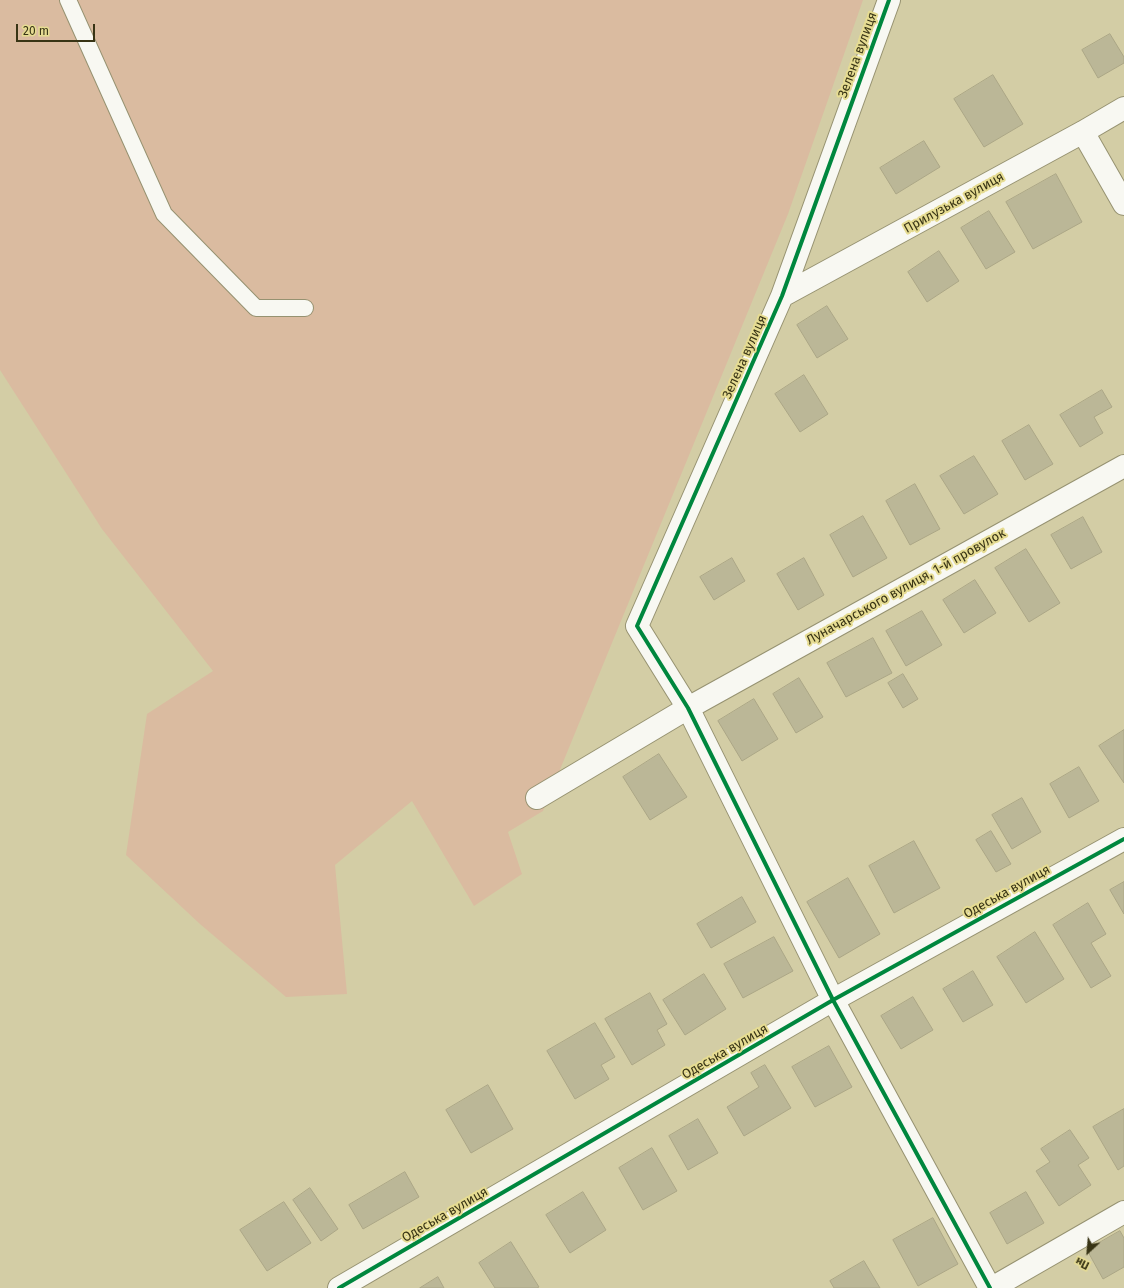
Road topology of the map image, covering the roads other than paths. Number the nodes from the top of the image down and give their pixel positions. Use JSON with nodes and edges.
{"nodes":[{"id":1,"x":68,"y":0,"type":"edge"},
{"id":2,"x":889,"y":0,"type":"edge"},
{"id":3,"x":1124,"y":108,"type":"edge"},
{"id":4,"x":1083,"y":132,"type":"junction"},
{"id":5,"x":1124,"y":204,"type":"edge"},
{"id":6,"x":782,"y":296,"type":"junction"},
{"id":7,"x":306,"y":308,"type":"dead end"},
{"id":8,"x":1124,"y":466,"type":"edge"},
{"id":9,"x":688,"y":708,"type":"junction"},
{"id":10,"x":537,"y":798,"type":"dead end"},
{"id":11,"x":1124,"y":839,"type":"edge"},
{"id":12,"x":833,"y":1000,"type":"junction"},
{"id":13,"x":1124,"y":1212,"type":"edge"},
{"id":14,"x":339,"y":1288,"type":"edge"},
{"id":15,"x":991,"y":1288,"type":"edge"}],
"edges":[{"from":1,"to":7,"type":"lane"},
{"from":2,"to":6,"type":"street","name":"Зелена вулиця"},
{"from":3,"to":4,"type":"street","name":"Прилузька вулиця"},
{"from":4,"to":5,"type":"street"},
{"from":4,"to":6,"type":"street","name":"Прилузька вулиця"},
{"from":6,"to":9,"type":"street","name":"Зелена вулиця"},
{"from":8,"to":9,"type":"street","name":"Луначарського вулиця, 1-й провулок"},
{"from":9,"to":10,"type":"street","name":"Луначарського вулиця, 1-й провулок"},
{"from":9,"to":12,"type":"street"},
{"from":11,"to":12,"type":"street","name":"Одеська вулиця"},
{"from":12,"to":14,"type":"street","name":"Одеська вулиця"},
{"from":12,"to":15,"type":"street"},
{"from":13,"to":15,"type":"street"}]}
